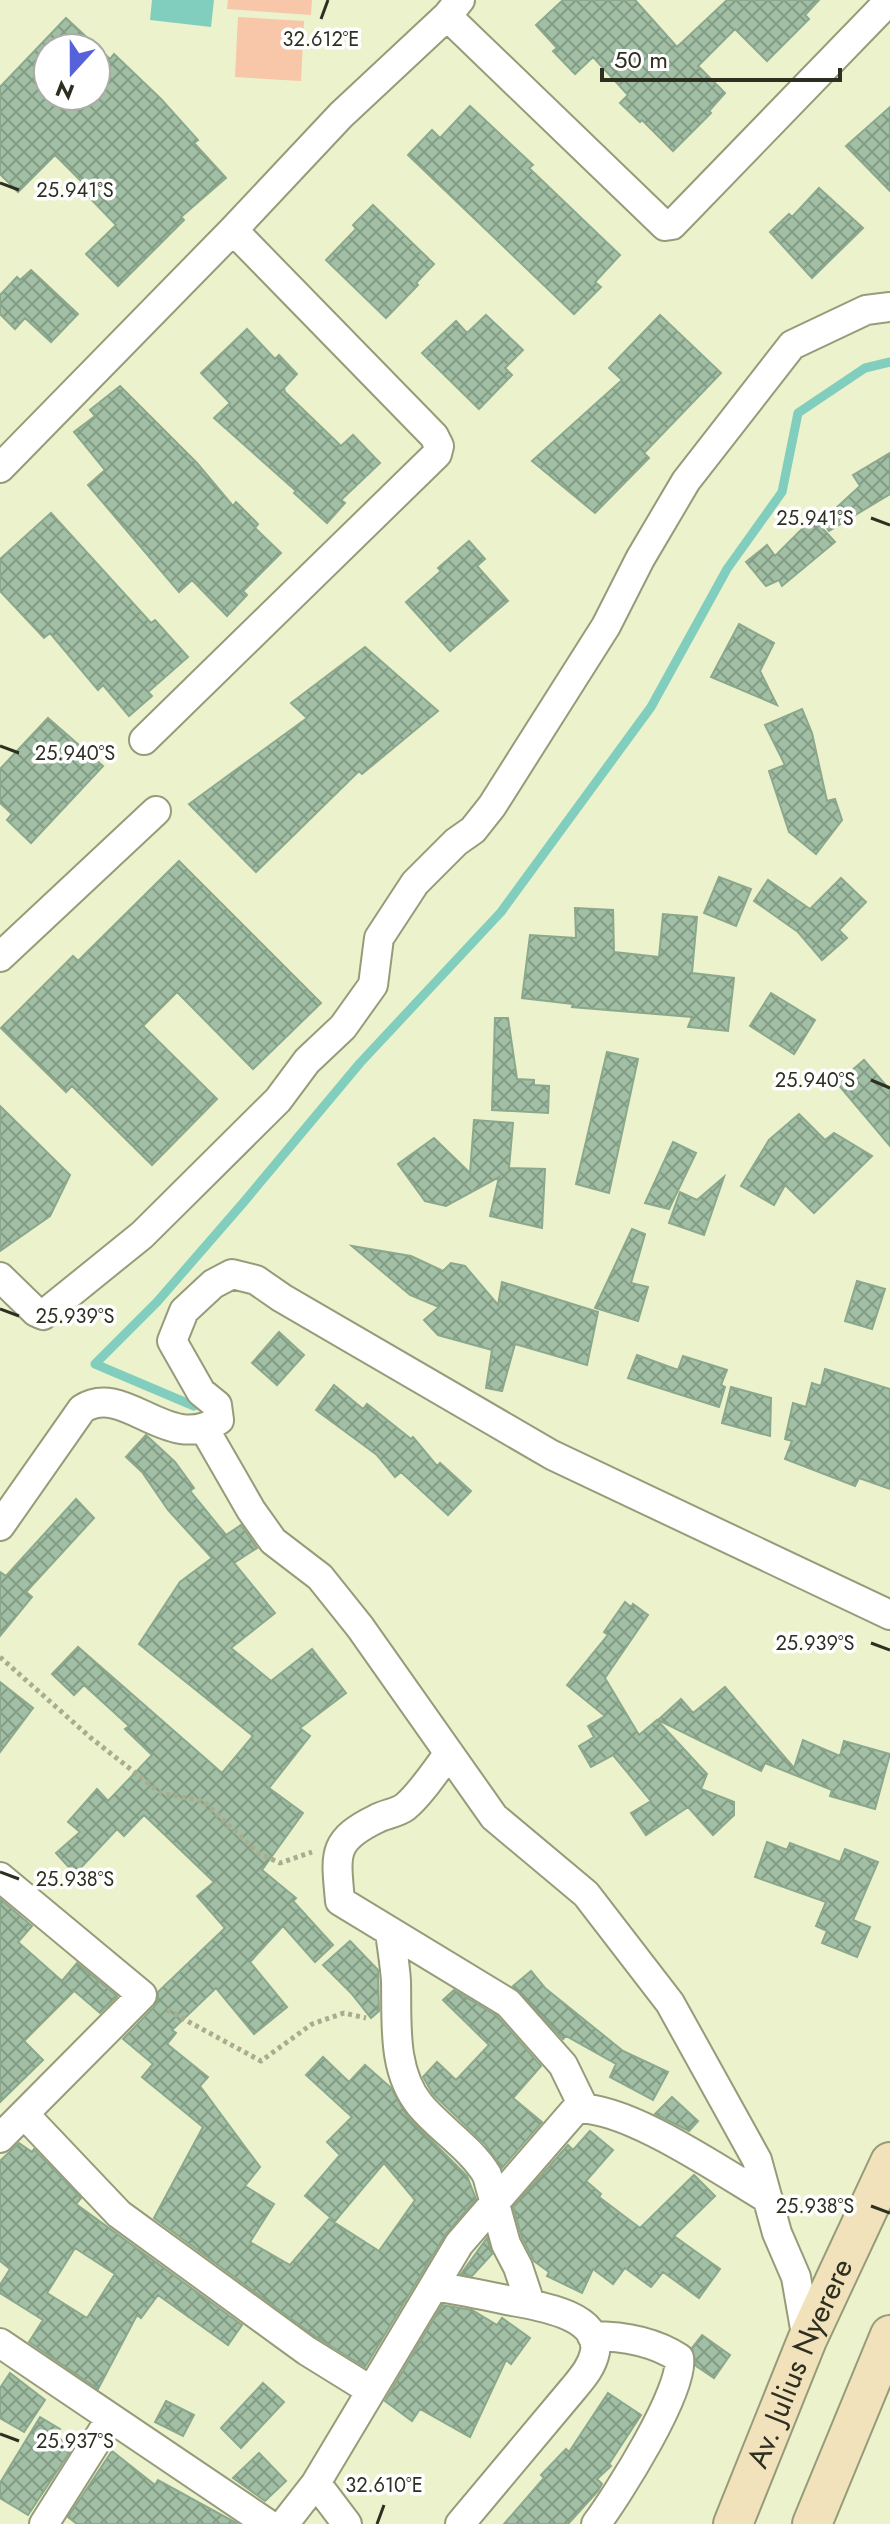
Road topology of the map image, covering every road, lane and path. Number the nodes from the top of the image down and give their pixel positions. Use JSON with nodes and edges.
{"nodes":[{"id":1,"x":890,"y":0,"type":"edge"},
{"id":2,"x":453,"y":8,"type":"edge"},
{"id":3,"x":233,"y":230,"type":"junction"},
{"id":4,"x":890,"y":307,"type":"edge"},
{"id":5,"x":0,"y":468,"type":"edge"},
{"id":6,"x":144,"y":740,"type":"dead end"},
{"id":7,"x":156,"y":811,"type":"dead end"},
{"id":8,"x":0,"y":957,"type":"edge"},
{"id":9,"x":0,"y":1277,"type":"edge"},
{"id":10,"x":205,"y":1430,"type":"junction"},
{"id":11,"x":0,"y":1526,"type":"edge"},
{"id":12,"x":890,"y":1615,"type":"edge"},
{"id":13,"x":0,"y":1657,"type":"edge"},
{"id":14,"x":449,"y":1753,"type":"junction"},
{"id":15,"x":341,"y":1843,"type":"junction"},
{"id":16,"x":3,"y":1886,"type":"edge"},
{"id":17,"x":390,"y":1932,"type":"junction"},
{"id":18,"x":142,"y":1995,"type":"junction"},
{"id":19,"x":396,"y":2024,"type":"junction"},
{"id":20,"x":584,"y":2108,"type":"junction"},
{"id":21,"x":25,"y":2115,"type":"junction"},
{"id":22,"x":0,"y":2138,"type":"edge"},
{"id":23,"x":890,"y":2162,"type":"edge"},
{"id":24,"x":768,"y":2199,"type":"junction"},
{"id":25,"x":495,"y":2202,"type":"junction"},
{"id":26,"x":434,"y":2286,"type":"junction"},
{"id":27,"x":530,"y":2303,"type":"junction"},
{"id":28,"x":890,"y":2335,"type":"edge"},
{"id":29,"x":592,"y":2336,"type":"junction"},
{"id":30,"x":807,"y":2340,"type":"junction"},
{"id":31,"x":0,"y":2343,"type":"edge"},
{"id":32,"x":370,"y":2390,"type":"junction"},
{"id":33,"x":111,"y":2418,"type":"junction"},
{"id":34,"x":316,"y":2483,"type":"junction"},
{"id":35,"x":44,"y":2524,"type":"edge"},
{"id":36,"x":268,"y":2524,"type":"edge"},
{"id":37,"x":284,"y":2524,"type":"edge"},
{"id":38,"x":347,"y":2524,"type":"edge"},
{"id":39,"x":460,"y":2524,"type":"edge"},
{"id":40,"x":596,"y":2524,"type":"edge"},
{"id":41,"x":733,"y":2524,"type":"edge"},
{"id":42,"x":812,"y":2524,"type":"edge"}],
"edges":[{"from":1,"to":2,"type":"street"},
{"from":2,"to":3,"type":"street"},
{"from":3,"to":5,"type":"street"},
{"from":3,"to":6,"type":"street"},
{"from":4,"to":9,"type":"street"},
{"from":7,"to":8,"type":"street"},
{"from":10,"to":11,"type":"street"},
{"from":10,"to":12,"type":"street"},
{"from":10,"to":14,"type":"street"},
{"from":13,"to":15,"type":"path"},
{"from":14,"to":15,"type":"street"},
{"from":14,"to":24,"type":"street"},
{"from":15,"to":17,"type":"street"},
{"from":16,"to":18,"type":"street"},
{"from":17,"to":19,"type":"street"},
{"from":17,"to":20,"type":"street"},
{"from":18,"to":19,"type":"path"},
{"from":18,"to":21,"type":"street"},
{"from":19,"to":25,"type":"street"},
{"from":20,"to":24,"type":"street"},
{"from":20,"to":25,"type":"street"},
{"from":21,"to":22,"type":"street"},
{"from":21,"to":32,"type":"street"},
{"from":23,"to":30,"type":"main road","name":"Av. Julius Nyerere"},
{"from":24,"to":30,"type":"street"},
{"from":25,"to":26,"type":"street"},
{"from":25,"to":27,"type":"street"},
{"from":26,"to":27,"type":"street"},
{"from":26,"to":32,"type":"street"},
{"from":27,"to":29,"type":"street"},
{"from":28,"to":42,"type":"main road"},
{"from":29,"to":39,"type":"street"},
{"from":29,"to":40,"type":"street"},
{"from":30,"to":41,"type":"main road","name":"Av. Julius Nyerere"},
{"from":31,"to":33,"type":"street"},
{"from":32,"to":34,"type":"street"},
{"from":33,"to":35,"type":"street"},
{"from":33,"to":36,"type":"street"},
{"from":34,"to":37,"type":"street"},
{"from":34,"to":38,"type":"street"}]}
